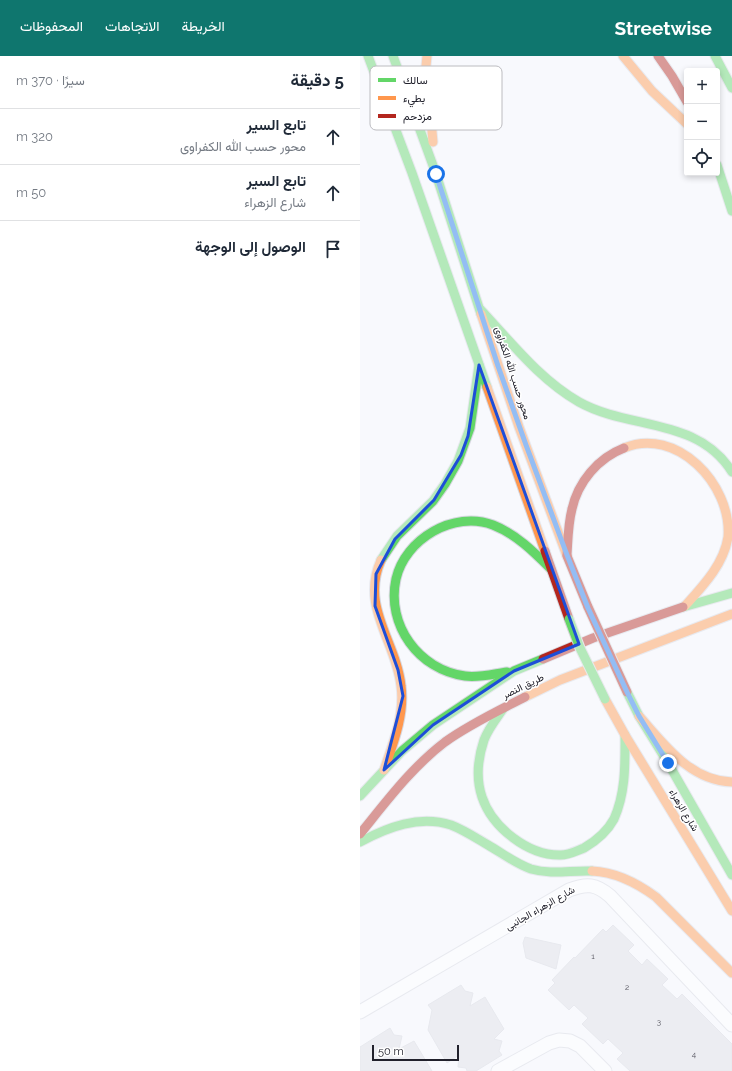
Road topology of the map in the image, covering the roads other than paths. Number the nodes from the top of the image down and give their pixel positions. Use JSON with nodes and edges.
{"nodes":[{"id":1,"x":368,"y":56,"type":"edge"},
{"id":2,"x":394,"y":56,"type":"edge"},
{"id":3,"x":427,"y":56,"type":"edge"},
{"id":4,"x":623,"y":56,"type":"edge"},
{"id":5,"x":658,"y":56,"type":"edge"},
{"id":6,"x":722,"y":62,"type":"edge"},
{"id":7,"x":372,"y":66,"type":"edge"},
{"id":8,"x":398,"y":66,"type":"edge"},
{"id":9,"x":426,"y":66,"type":"edge"},
{"id":10,"x":732,"y":88,"type":"edge"},
{"id":11,"x":684,"y":97,"type":"edge"},
{"id":12,"x":684,"y":121,"type":"edge"},
{"id":13,"x":396,"y":130,"type":"edge"},
{"id":14,"x":421,"y":130,"type":"edge"},
{"id":15,"x":432,"y":130,"type":"edge"},
{"id":16,"x":720,"y":173,"type":"edge"},
{"id":17,"x":436,"y":174,"type":"junction"},
{"id":18,"x":732,"y":211,"type":"edge"},
{"id":19,"x":480,"y":309,"type":"junction"},
{"id":20,"x":479,"y":365,"type":"junction"},
{"id":21,"x":732,"y":472,"type":"edge"},
{"id":22,"x":567,"y":555,"type":"junction"},
{"id":23,"x":551,"y":569,"type":"junction"},
{"id":24,"x":732,"y":593,"type":"edge"},
{"id":25,"x":685,"y":606,"type":"junction"},
{"id":26,"x":731,"y":616,"type":"edge"},
{"id":27,"x":514,"y":671,"type":"junction"},
{"id":28,"x":627,"y":692,"type":"joint"},
{"id":29,"x":505,"y":706,"type":"junction"},
{"id":30,"x":639,"y":716,"type":"junction"},
{"id":31,"x":626,"y":735,"type":"junction"},
{"id":32,"x":384,"y":770,"type":"junction"},
{"id":33,"x":732,"y":782,"type":"edge"},
{"id":34,"x":360,"y":796,"type":"edge"},
{"id":35,"x":360,"y":834,"type":"edge"},
{"id":36,"x":360,"y":842,"type":"edge"},
{"id":37,"x":732,"y":875,"type":"edge"},
{"id":38,"x":732,"y":911,"type":"edge"},
{"id":39,"x":732,"y":973,"type":"edge"},
{"id":40,"x":360,"y":1012,"type":"edge"},
{"id":41,"x":732,"y":1025,"type":"edge"},
{"id":42,"x":498,"y":1071,"type":"edge"},
{"id":43,"x":605,"y":1071,"type":"edge"}],
"edges":[{"from":1,"to":7,"type":"main road"},
{"from":2,"to":8,"type":"main road","name":"محور حسب الله الكفراوى"},
{"from":3,"to":9,"type":"main road"},
{"from":4,"to":12,"type":"main road"},
{"from":5,"to":11,"type":"main road"},
{"from":6,"to":10,"type":"main road"},
{"from":13,"to":20,"type":"main road"},
{"from":14,"to":17,"type":"main road","name":"محور حسب الله الكفراوى"},
{"from":15,"to":17,"type":"main road"},
{"from":16,"to":18,"type":"main road"},
{"from":17,"to":19,"type":"main road","name":"محور حسب الله الكفراوى"},
{"from":19,"to":21,"type":"main road"},
{"from":19,"to":22,"type":"main road","name":"محور حسب الله الكفراوى"},
{"from":20,"to":23,"type":"main road"},
{"from":20,"to":32,"type":"main road"},
{"from":22,"to":25,"type":"main road"},
{"from":22,"to":28,"type":"main road","name":"محور حسب الله الكفراوى","bridge":true},
{"from":23,"to":27,"type":"main road"},
{"from":23,"to":31,"type":"main road","name":"شارع الزهراء","bridge":true},
{"from":24,"to":25,"type":"main road","name":"طريق النصر"},
{"from":25,"to":27,"type":"main road","name":"طريق النصر"},
{"from":26,"to":29,"type":"main road","name":"طريق النصر"},
{"from":27,"to":32,"type":"main road","name":"طريق النصر"},
{"from":28,"to":30,"type":"main road","name":"شارع الزهراء"},
{"from":29,"to":31,"type":"main road"},
{"from":29,"to":35,"type":"main road","name":"طريق النصر"},
{"from":30,"to":33,"type":"main road"},
{"from":30,"to":37,"type":"main road","name":"شارع الزهراء"},
{"from":31,"to":38,"type":"main road","name":"شارع الزهراء"},
{"from":32,"to":34,"type":"main road","name":"طريق النصر"},
{"from":36,"to":39,"type":"main road"},
{"from":40,"to":41,"type":"street","name":"شارع الزهراء الجانبى"},
{"from":42,"to":43,"type":"street"}]}
